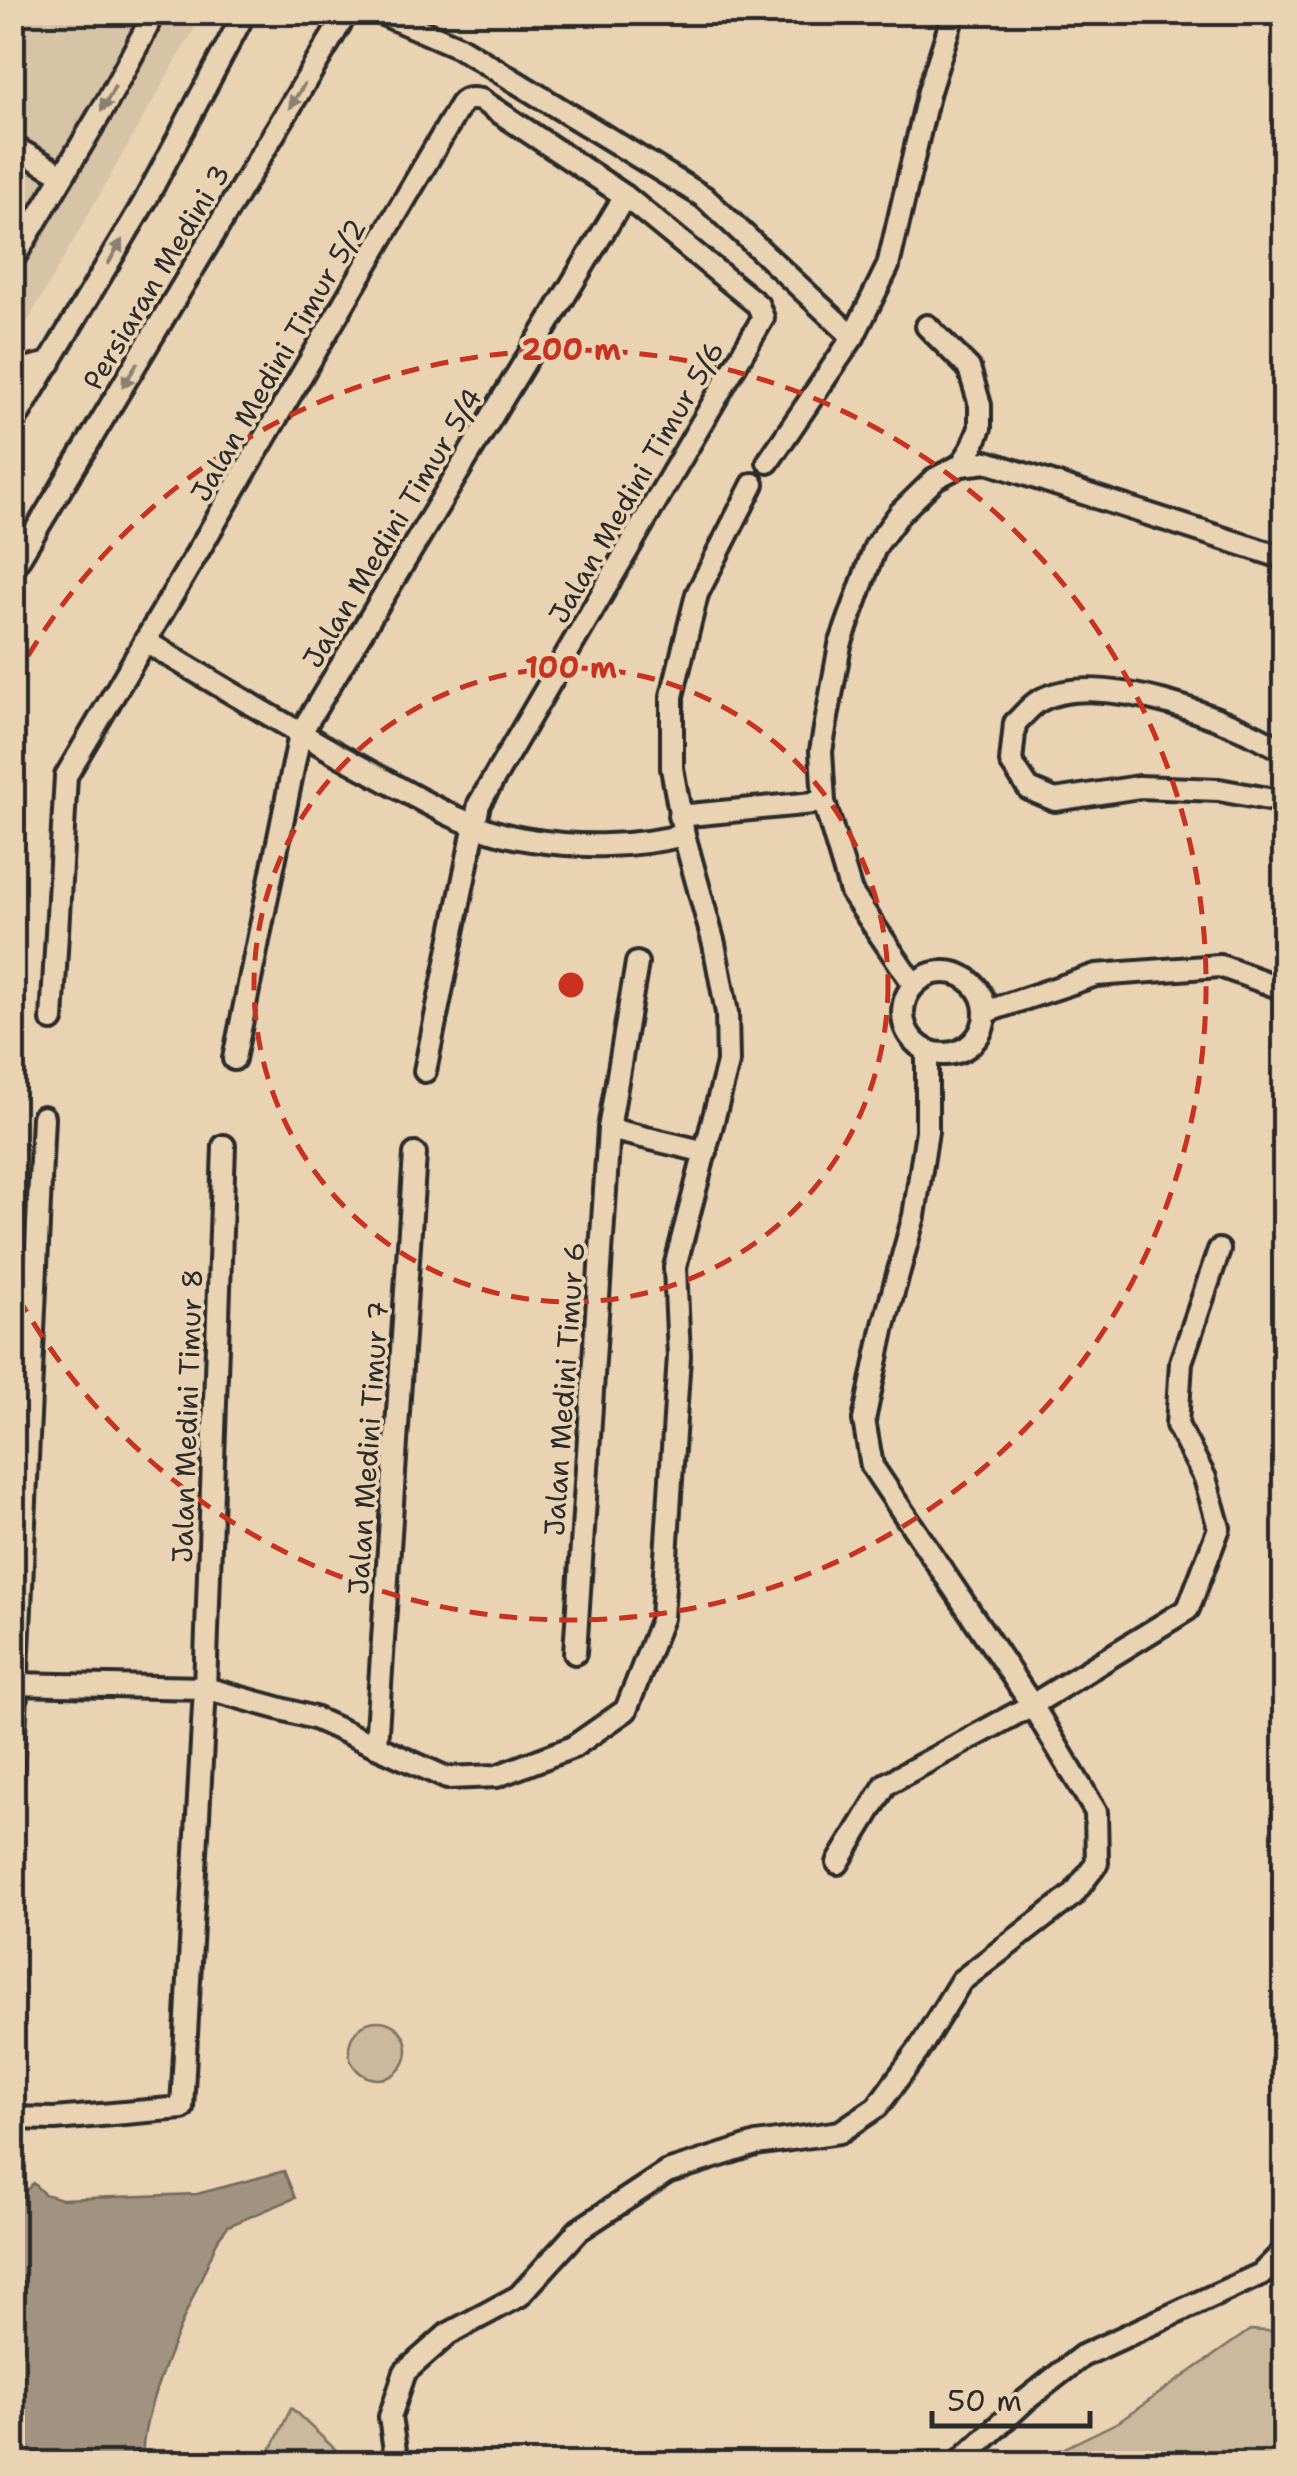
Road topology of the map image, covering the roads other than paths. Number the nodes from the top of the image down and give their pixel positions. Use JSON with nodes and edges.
{"nodes":[{"id":1,"x":151,"y":12,"type":"edge"},
{"id":2,"x":347,"y":12,"type":"edge"},
{"id":3,"x":378,"y":12,"type":"edge"},
{"id":4,"x":418,"y":12,"type":"edge"},
{"id":5,"x":954,"y":12,"type":"edge"},
{"id":6,"x":238,"y":18,"type":"edge"},
{"id":7,"x":459,"y":47,"type":"junction"},
{"id":8,"x":12,"y":146,"type":"edge"},
{"id":9,"x":63,"y":176,"type":"junction"},
{"id":10,"x":624,"y":196,"type":"junction"},
{"id":11,"x":12,"y":261,"type":"edge"},
{"id":12,"x":927,"y":326,"type":"dead end"},
{"id":13,"x":853,"y":337,"type":"junction"},
{"id":14,"x":50,"y":363,"type":"junction"},
{"id":15,"x":12,"y":372,"type":"edge"},
{"id":16,"x":12,"y":426,"type":"edge"},
{"id":17,"x":768,"y":462,"type":"dead end"},
{"id":18,"x":961,"y":464,"type":"junction"},
{"id":19,"x":753,"y":484,"type":"dead end"},
{"id":20,"x":1284,"y":558,"type":"edge"},
{"id":21,"x":12,"y":570,"type":"edge"},
{"id":22,"x":145,"y":640,"type":"junction"},
{"id":23,"x":300,"y":734,"type":"junction"},
{"id":24,"x":1284,"y":752,"type":"edge"},
{"id":25,"x":824,"y":802,"type":"junction"},
{"id":26,"x":1284,"y":802,"type":"edge"},
{"id":27,"x":474,"y":825,"type":"junction"},
{"id":28,"x":681,"y":825,"type":"junction"},
{"id":29,"x":637,"y":963,"type":"dead end"},
{"id":30,"x":914,"y":985,"type":"junction"},
{"id":31,"x":1284,"y":989,"type":"edge"},
{"id":32,"x":985,"y":1012,"type":"junction"},
{"id":33,"x":52,"y":1020,"type":"dead end"},
{"id":34,"x":927,"y":1052,"type":"junction"},
{"id":35,"x":234,"y":1059,"type":"dead end"},
{"id":36,"x":425,"y":1071,"type":"dead end"},
{"id":37,"x":43,"y":1117,"type":"dead end"},
{"id":38,"x":608,"y":1129,"type":"junction"},
{"id":39,"x":224,"y":1146,"type":"dead end"},
{"id":40,"x":706,"y":1152,"type":"junction"},
{"id":41,"x":415,"y":1154,"type":"dead end"},
{"id":42,"x":1219,"y":1250,"type":"dead end"},
{"id":43,"x":575,"y":1653,"type":"dead end"},
{"id":44,"x":15,"y":1684,"type":"edge"},
{"id":45,"x":206,"y":1688,"type":"junction"},
{"id":46,"x":1032,"y":1704,"type":"junction"},
{"id":47,"x":376,"y":1746,"type":"junction"},
{"id":48,"x":12,"y":1778,"type":"edge"},
{"id":49,"x":838,"y":1863,"type":"dead end"},
{"id":50,"x":12,"y":2118,"type":"edge"},
{"id":51,"x":1284,"y":2251,"type":"edge"},
{"id":52,"x":396,"y":2464,"type":"edge"},
{"id":53,"x":957,"y":2464,"type":"edge"}],
"edges":[{"from":1,"to":9,"type":"street","one_way":true},
{"from":2,"to":21,"type":"street","name":"Persiaran Medini 3","one_way":true},
{"from":3,"to":7,"type":"street"},
{"from":4,"to":7,"type":"street"},
{"from":5,"to":13,"type":"street"},
{"from":14,"to":6,"type":"street","name":"Persiaran Medini 3","one_way":true},
{"from":7,"to":13,"type":"street"},
{"from":8,"to":9,"type":"street"},
{"from":9,"to":11,"type":"street"},
{"from":10,"to":22,"type":"street","name":"Jalan Medini Timur 5/2"},
{"from":10,"to":23,"type":"street","name":"Jalan Medini Timur 5/4"},
{"from":10,"to":27,"type":"street","name":"Jalan Medini Timur 5/6"},
{"from":12,"to":18,"type":"street"},
{"from":13,"to":17,"type":"street"},
{"from":14,"to":15,"type":"street"},
{"from":14,"to":16,"type":"street","name":"Persiaran Medini 3"},
{"from":18,"to":20,"type":"street"},
{"from":18,"to":25,"type":"street"},
{"from":19,"to":28,"type":"street"},
{"from":22,"to":23,"type":"street"},
{"from":22,"to":33,"type":"street","name":"Jalan Medini Timur 5/2"},
{"from":23,"to":27,"type":"street"},
{"from":23,"to":35,"type":"street","name":"Jalan Medini Timur 5/4"},
{"from":24,"to":26,"type":"street"},
{"from":25,"to":28,"type":"street"},
{"from":25,"to":30,"type":"street"},
{"from":27,"to":28,"type":"street"},
{"from":27,"to":36,"type":"street","name":"Jalan Medini Timur 5/6"},
{"from":28,"to":40,"type":"street"},
{"from":29,"to":38,"type":"street","name":"Jalan Medini Timur 6"},
{"from":30,"to":32,"type":"street"},
{"from":30,"to":34,"type":"street"},
{"from":31,"to":32,"type":"street"},
{"from":32,"to":34,"type":"street"},
{"from":34,"to":46,"type":"street"},
{"from":37,"to":44,"type":"street"},
{"from":38,"to":40,"type":"street"},
{"from":38,"to":43,"type":"street","name":"Jalan Medini Timur 6"},
{"from":39,"to":45,"type":"street","name":"Jalan Medini Timur 8"},
{"from":40,"to":47,"type":"street"},
{"from":41,"to":47,"type":"street","name":"Jalan Medini Timur 7"},
{"from":42,"to":46,"type":"street"},
{"from":44,"to":45,"type":"street"},
{"from":44,"to":48,"type":"street"},
{"from":45,"to":47,"type":"street"},
{"from":45,"to":50,"type":"street","name":"Jalan Medini Timur 8"},
{"from":46,"to":49,"type":"street"},
{"from":46,"to":52,"type":"street"},
{"from":51,"to":53,"type":"street"}]}
